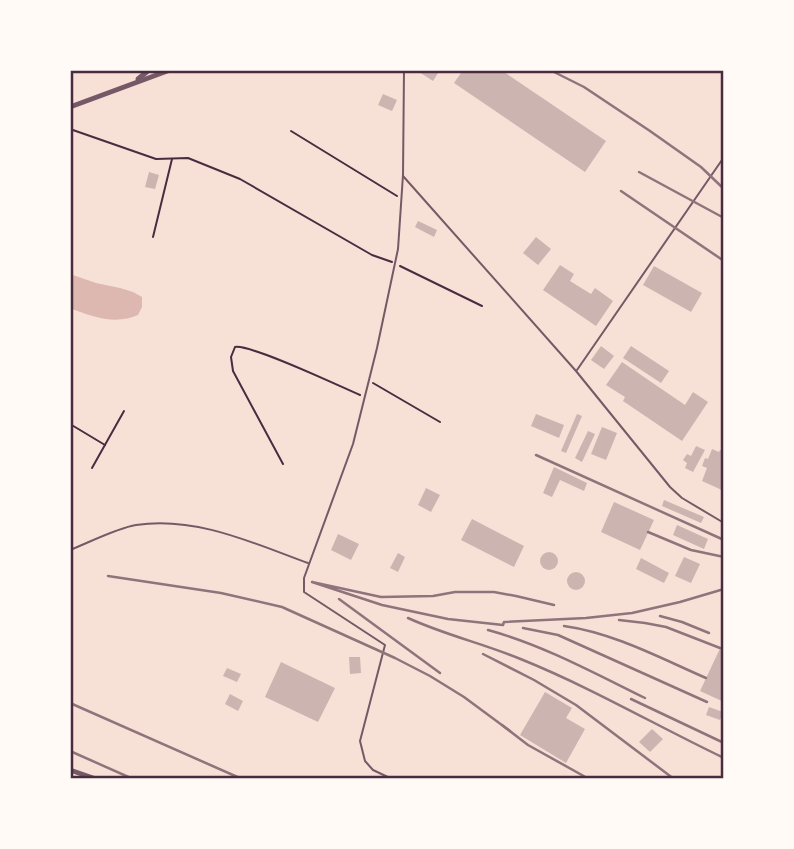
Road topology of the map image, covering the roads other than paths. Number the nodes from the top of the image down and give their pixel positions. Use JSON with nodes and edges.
{"nodes":[{"id":1,"x":149,"y":70,"type":"edge"},
{"id":2,"x":170,"y":70,"type":"edge"},
{"id":3,"x":404,"y":70,"type":"edge"},
{"id":4,"x":128,"y":85,"type":"junction"},
{"id":5,"x":70,"y":107,"type":"edge"},
{"id":6,"x":724,"y":157,"type":"edge"},
{"id":7,"x":403,"y":175,"type":"junction"},
{"id":8,"x":576,"y":371,"type":"junction"},
{"id":9,"x":724,"y":523,"type":"edge"},
{"id":10,"x":70,"y":550,"type":"edge"},
{"id":11,"x":309,"y":564,"type":"junction"},
{"id":12,"x":70,"y":770,"type":"edge"},
{"id":13,"x":96,"y":779,"type":"edge"},
{"id":14,"x":391,"y":779,"type":"edge"}],
"edges":[{"from":1,"to":4,"type":"street"},
{"from":2,"to":4,"type":"street"},
{"from":3,"to":7,"type":"lane"},
{"from":4,"to":5,"type":"street"},
{"from":6,"to":8,"type":"lane"},
{"from":7,"to":8,"type":"lane"},
{"from":7,"to":11,"type":"lane"},
{"from":8,"to":9,"type":"lane"},
{"from":10,"to":11,"type":"lane"},
{"from":11,"to":14,"type":"lane"},
{"from":12,"to":13,"type":"street"}]}
